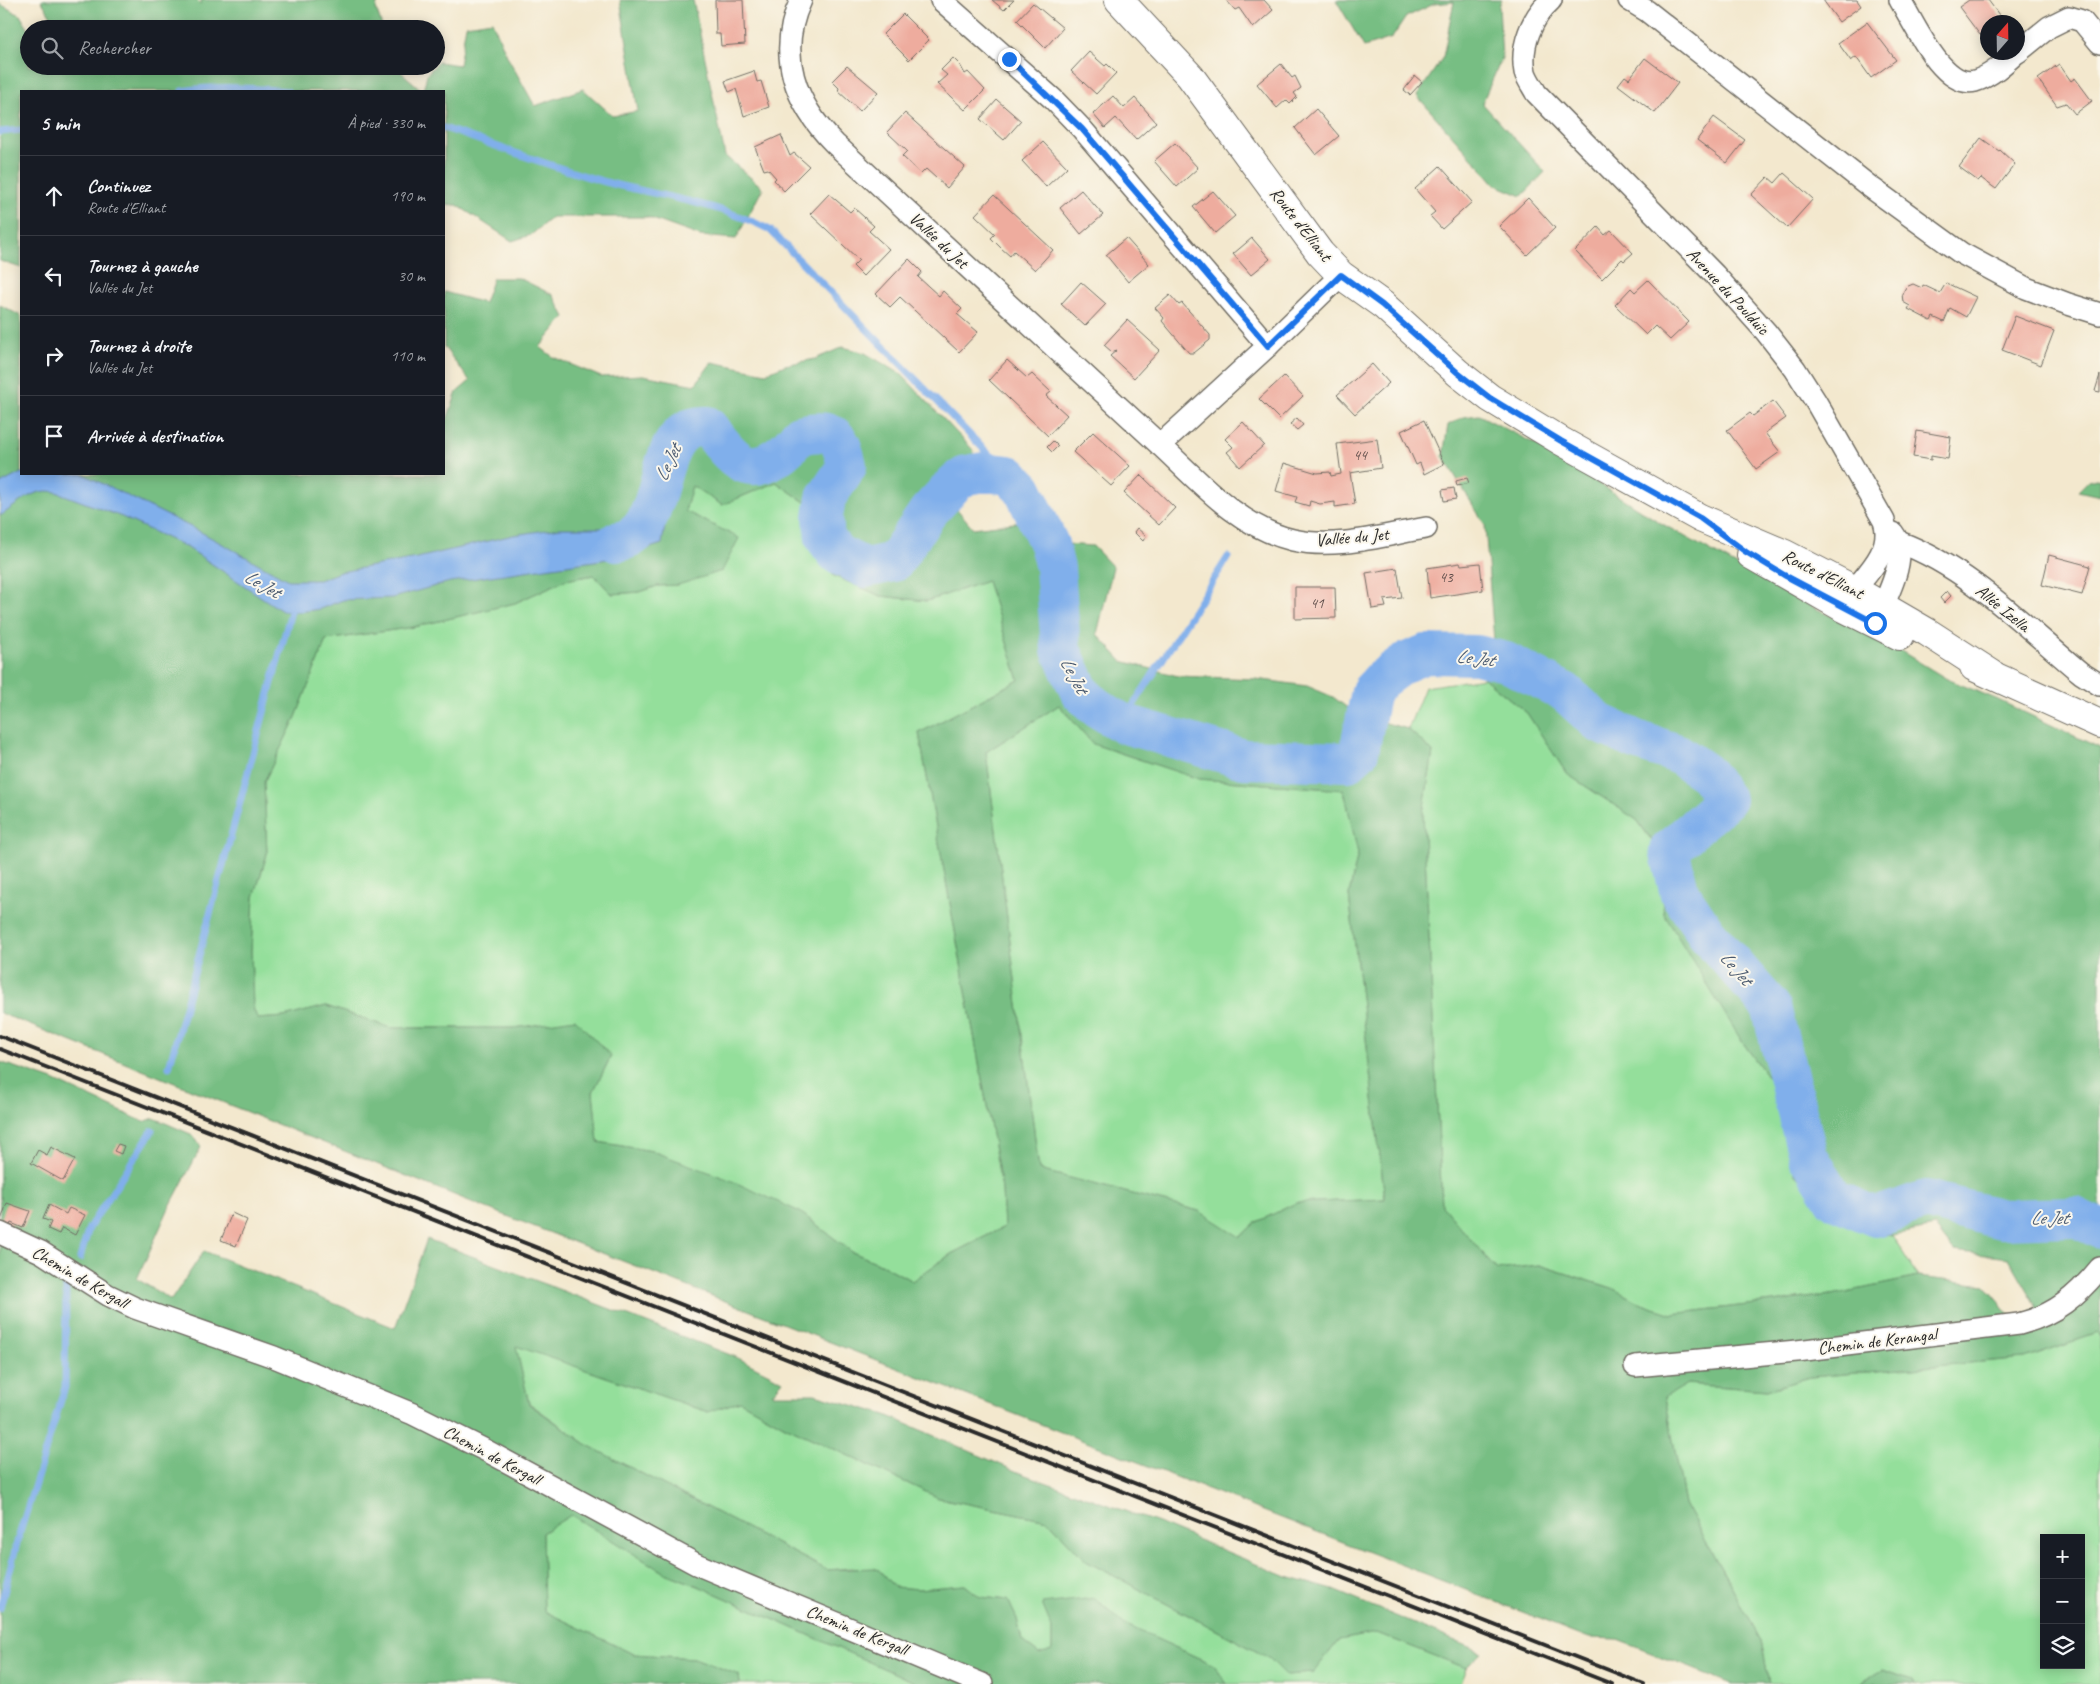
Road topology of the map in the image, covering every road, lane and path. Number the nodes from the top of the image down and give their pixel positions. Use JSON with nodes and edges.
{"nodes":[{"id":1,"x":801,"y":0,"type":"edge"},
{"id":2,"x":940,"y":0,"type":"edge"},
{"id":3,"x":1119,"y":0,"type":"edge"},
{"id":4,"x":1551,"y":0,"type":"edge"},
{"id":5,"x":1629,"y":0,"type":"edge"},
{"id":6,"x":1900,"y":0,"type":"edge"},
{"id":7,"x":2100,"y":43,"type":"edge"},
{"id":8,"x":2025,"y":46,"type":"edge"},
{"id":9,"x":2006,"y":60,"type":"edge"},
{"id":10,"x":1341,"y":275,"type":"junction"},
{"id":11,"x":2100,"y":314,"type":"edge"},
{"id":12,"x":1268,"y":346,"type":"junction"},
{"id":13,"x":1160,"y":445,"type":"junction"},
{"id":14,"x":1426,"y":528,"type":"dead end"},
{"id":15,"x":1893,"y":535,"type":"junction"},
{"id":16,"x":1848,"y":598,"type":"junction"},
{"id":17,"x":1879,"y":615,"type":"junction"},
{"id":18,"x":2100,"y":685,"type":"edge"},
{"id":19,"x":2100,"y":724,"type":"edge"},
{"id":20,"x":0,"y":1233,"type":"edge"},
{"id":21,"x":2100,"y":1268,"type":"edge"},
{"id":22,"x":1635,"y":1366,"type":"dead end"},
{"id":23,"x":982,"y":1684,"type":"edge"}],
"edges":[{"from":1,"to":13,"type":"street","name":"Vallée du Jet"},
{"from":2,"to":12,"type":"street"},
{"from":3,"to":10,"type":"street","name":"Route d'Elliant"},
{"from":4,"to":15,"type":"street","name":"Avenue du Poulduïc"},
{"from":5,"to":11,"type":"street"},
{"from":6,"to":9,"type":"street"},
{"from":7,"to":8,"type":"street"},
{"from":10,"to":12,"type":"street"},
{"from":10,"to":16,"type":"street","name":"Route d'Elliant"},
{"from":12,"to":13,"type":"street"},
{"from":13,"to":14,"type":"street","name":"Vallée du Jet"},
{"from":15,"to":16,"type":"street"},
{"from":15,"to":17,"type":"street"},
{"from":15,"to":18,"type":"street","name":"Allée Izella"},
{"from":16,"to":17,"type":"street","name":"Route d'Elliant"},
{"from":17,"to":19,"type":"street","name":"Route d'Elliant"},
{"from":20,"to":23,"type":"street","name":"Chemin de Kergall"},
{"from":21,"to":22,"type":"street","name":"Chemin de Kerangal"}]}
